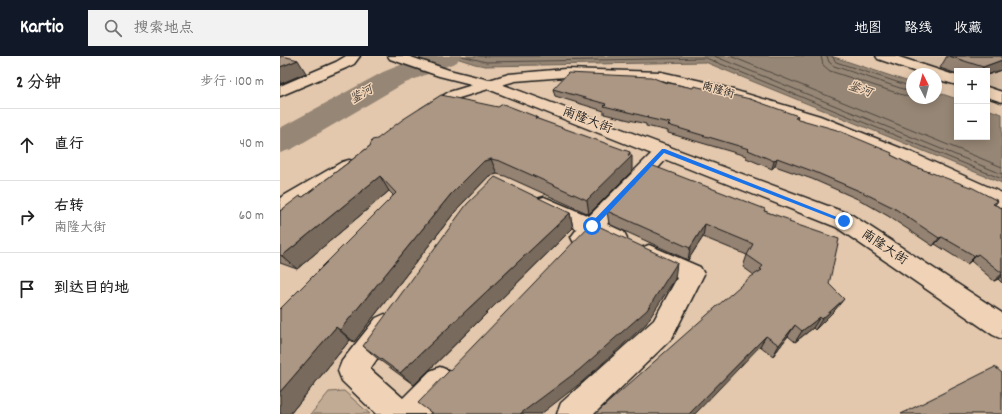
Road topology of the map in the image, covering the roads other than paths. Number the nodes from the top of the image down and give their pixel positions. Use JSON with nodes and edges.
{"nodes":[{"id":1,"x":353,"y":56,"type":"edge"},
{"id":2,"x":395,"y":56,"type":"edge"},
{"id":3,"x":414,"y":56,"type":"edge"},
{"id":4,"x":883,"y":56,"type":"edge"},
{"id":5,"x":918,"y":68,"type":"edge"},
{"id":6,"x":448,"y":72,"type":"junction"},
{"id":7,"x":942,"y":76,"type":"edge"},
{"id":8,"x":954,"y":80,"type":"edge"},
{"id":9,"x":492,"y":83,"type":"junction"},
{"id":10,"x":280,"y":91,"type":"edge"},
{"id":11,"x":990,"y":93,"type":"edge"},
{"id":12,"x":1002,"y":97,"type":"edge"},
{"id":13,"x":411,"y":122,"type":"edge"},
{"id":14,"x":664,"y":151,"type":"junction"},
{"id":15,"x":360,"y":158,"type":"edge"},
{"id":16,"x":524,"y":195,"type":"edge"},
{"id":17,"x":1002,"y":202,"type":"edge"},
{"id":18,"x":280,"y":208,"type":"edge"},
{"id":19,"x":592,"y":226,"type":"junction"},
{"id":20,"x":564,"y":255,"type":"edge"},
{"id":21,"x":398,"y":309,"type":"edge"},
{"id":22,"x":1002,"y":327,"type":"edge"},
{"id":23,"x":458,"y":363,"type":"edge"},
{"id":24,"x":398,"y":414,"type":"edge"},
{"id":25,"x":408,"y":414,"type":"edge"},
{"id":26,"x":572,"y":414,"type":"edge"}],
"edges":[{"from":1,"to":10,"type":"street"},
{"from":2,"to":6,"type":"street"},
{"from":3,"to":6,"type":"street"},
{"from":4,"to":5,"type":"street"},
{"from":6,"to":9,"type":"street","name":"南隆大街"},
{"from":7,"to":8,"type":"street"},
{"from":9,"to":13,"type":"street","name":"南隆街"},
{"from":9,"to":14,"type":"street","name":"南隆大街"},
{"from":9,"to":17,"type":"street","name":"南隆街"},
{"from":11,"to":12,"type":"street"},
{"from":14,"to":19,"type":"street"},
{"from":14,"to":22,"type":"street","name":"南隆大街"},
{"from":15,"to":18,"type":"street"},
{"from":16,"to":19,"type":"street"},
{"from":19,"to":20,"type":"street"},
{"from":19,"to":26,"type":"street"},
{"from":21,"to":24,"type":"street"},
{"from":23,"to":25,"type":"street"}]}
